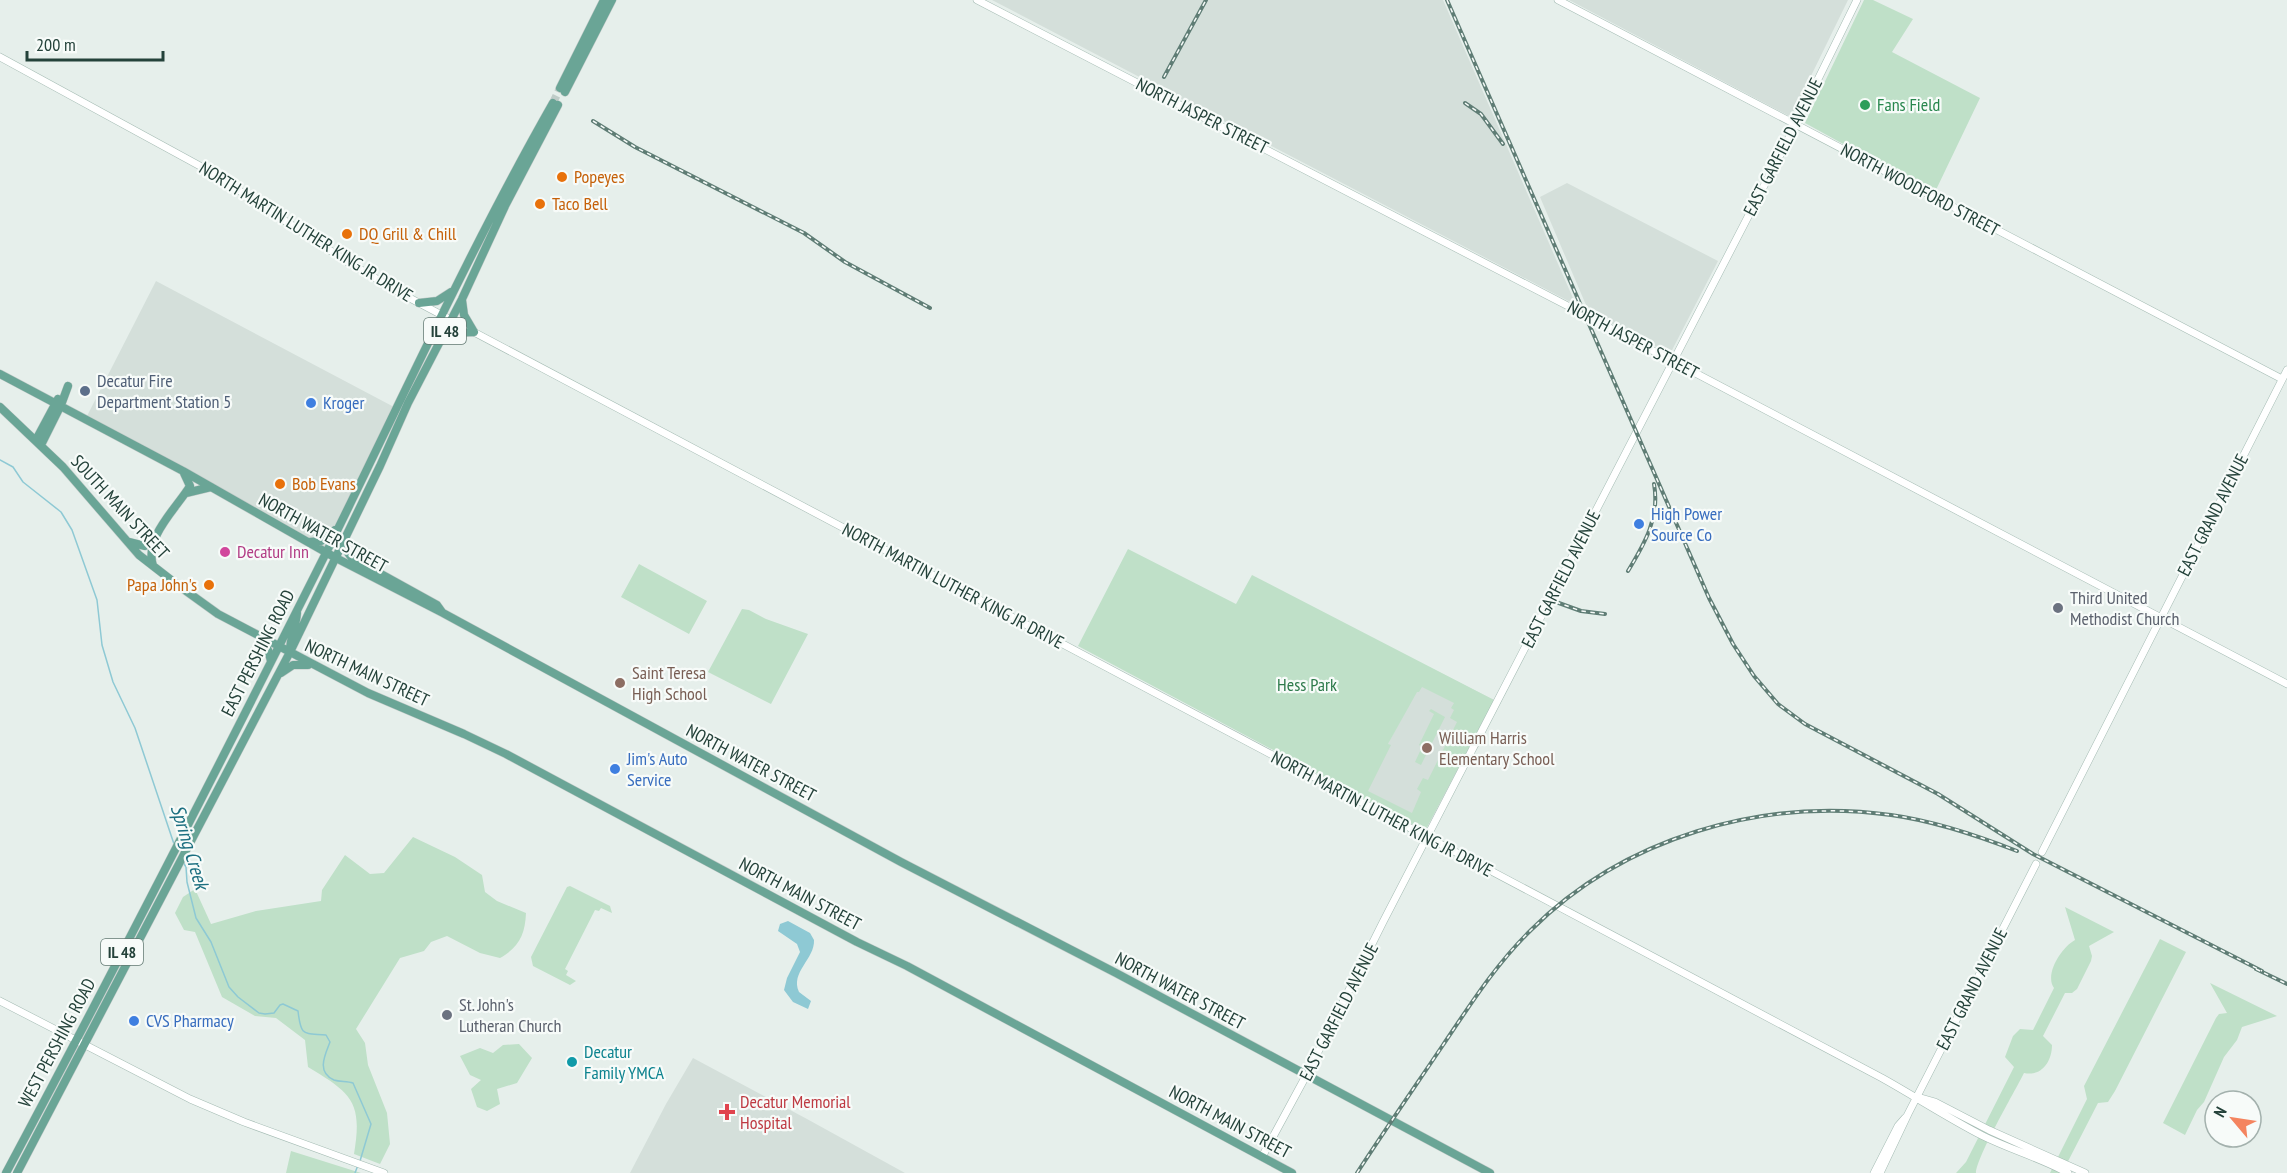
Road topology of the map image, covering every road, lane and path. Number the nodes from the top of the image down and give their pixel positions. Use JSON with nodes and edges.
{"nodes":[{"id":1,"x":604,"y":0,"type":"edge"},
{"id":2,"x":612,"y":0,"type":"edge"},
{"id":3,"x":977,"y":0,"type":"edge"},
{"id":4,"x":1558,"y":0,"type":"edge"},
{"id":5,"x":1857,"y":0,"type":"edge"},
{"id":6,"x":0,"y":57,"type":"edge"},
{"id":7,"x":1796,"y":124,"type":"junction"},
{"id":8,"x":453,"y":291,"type":"junction"},
{"id":9,"x":462,"y":299,"type":"junction"},
{"id":10,"x":419,"y":303,"type":"junction"},
{"id":11,"x":441,"y":314,"type":"junction"},
{"id":12,"x":451,"y":319,"type":"junction"},
{"id":13,"x":474,"y":332,"type":"junction"},
{"id":14,"x":440,"y":341,"type":"junction"},
{"id":15,"x":1673,"y":362,"type":"junction"},
{"id":16,"x":2287,"y":370,"type":"edge"},
{"id":17,"x":0,"y":374,"type":"edge"},
{"id":18,"x":2282,"y":379,"type":"junction"},
{"id":19,"x":58,"y":404,"type":"junction"},
{"id":20,"x":0,"y":407,"type":"edge"},
{"id":21,"x":39,"y":442,"type":"junction"},
{"id":22,"x":183,"y":471,"type":"junction"},
{"id":23,"x":211,"y":487,"type":"junction"},
{"id":24,"x":184,"y":494,"type":"junction"},
{"id":25,"x":338,"y":527,"type":"junction"},
{"id":26,"x":158,"y":536,"type":"junction"},
{"id":27,"x":346,"y":538,"type":"junction"},
{"id":28,"x":125,"y":540,"type":"junction"},
{"id":29,"x":306,"y":541,"type":"junction"},
{"id":30,"x":326,"y":552,"type":"junction"},
{"id":31,"x":336,"y":558,"type":"junction"},
{"id":32,"x":153,"y":566,"type":"junction"},
{"id":33,"x":297,"y":611,"type":"junction"},
{"id":34,"x":443,"y":613,"type":"junction"},
{"id":35,"x":2161,"y":618,"type":"junction"},
{"id":36,"x":259,"y":636,"type":"junction"},
{"id":37,"x":279,"y":646,"type":"junction"},
{"id":38,"x":290,"y":652,"type":"junction"},
{"id":39,"x":271,"y":662,"type":"junction"},
{"id":40,"x":315,"y":666,"type":"junction"},
{"id":41,"x":278,"y":676,"type":"junction"},
{"id":42,"x":2287,"y":684,"type":"edge"},
{"id":43,"x":1427,"y":837,"type":"junction"},
{"id":44,"x":2042,"y":852,"type":"dead end"},
{"id":45,"x":169,"y":864,"type":"joint"},
{"id":46,"x":2036,"y":864,"type":"dead end"},
{"id":47,"x":0,"y":1001,"type":"edge"},
{"id":48,"x":75,"y":1041,"type":"junction"},
{"id":49,"x":84,"y":1045,"type":"junction"},
{"id":50,"x":1307,"y":1074,"type":"junction"},
{"id":51,"x":1917,"y":1097,"type":"junction"},
{"id":52,"x":1908,"y":1114,"type":"junction"},
{"id":53,"x":1262,"y":1157,"type":"junction"},
{"id":54,"x":8,"y":1173,"type":"edge"},
{"id":55,"x":17,"y":1173,"type":"edge"},
{"id":56,"x":384,"y":1173,"type":"edge"},
{"id":57,"x":1292,"y":1173,"type":"edge"},
{"id":58,"x":1490,"y":1173,"type":"edge"},
{"id":59,"x":1874,"y":1173,"type":"edge"},
{"id":60,"x":1880,"y":1173,"type":"edge"},
{"id":61,"x":2068,"y":1173,"type":"edge"},
{"id":62,"x":2085,"y":1173,"type":"edge"}],
"edges":[{"from":1,"to":2,"type":"main road"},
{"from":3,"to":15,"type":"street","name":"NORTH JASPER STREET"},
{"from":4,"to":7,"type":"street","name":"NORTH WOODFORD STREET"},
{"from":5,"to":7,"type":"street","name":"EAST GARFIELD AVENUE"},
{"from":6,"to":10,"type":"street","name":"NORTH MARTIN LUTHER KING JR DRIVE"},
{"from":7,"to":15,"type":"street","name":"EAST GARFIELD AVENUE"},
{"from":7,"to":18,"type":"street","name":"NORTH WOODFORD STREET"},
{"from":8,"to":9,"type":"main road","name":"EAST PERSHING ROAD","number":"IL 48"},
{"from":8,"to":10,"type":"main road"},
{"from":8,"to":11,"type":"main road","name":"EAST PERSHING ROAD","number":"IL 48"},
{"from":9,"to":12,"type":"main road","number":"IL 48"},
{"from":9,"to":13,"type":"main road"},
{"from":10,"to":11,"type":"street","name":"NORTH MARTIN LUTHER KING JR DRIVE"},
{"from":11,"to":12,"type":"street","name":"NORTH MARTIN LUTHER KING JR DRIVE"},
{"from":11,"to":25,"type":"main road","name":"EAST PERSHING ROAD","number":"IL 48"},
{"from":12,"to":13,"type":"street","name":"NORTH MARTIN LUTHER KING JR DRIVE"},
{"from":12,"to":14,"type":"main road","number":"IL 48"},
{"from":13,"to":14,"type":"main road"},
{"from":13,"to":43,"type":"street","name":"NORTH MARTIN LUTHER KING JR DRIVE"},
{"from":14,"to":27,"type":"main road","number":"IL 48"},
{"from":15,"to":35,"type":"street","name":"NORTH JASPER STREET"},
{"from":15,"to":43,"type":"street","name":"EAST GARFIELD AVENUE"},
{"from":16,"to":18,"type":"street","name":"EAST GRAND AVENUE"},
{"from":17,"to":19,"type":"main road","name":"NORTH WATER STREET"},
{"from":18,"to":35,"type":"street","name":"EAST GRAND AVENUE"},
{"from":19,"to":21,"type":"main road"},
{"from":19,"to":22,"type":"main road","name":"NORTH WATER STREET"},
{"from":20,"to":21,"type":"main road","name":"SOUTH MAIN STREET"},
{"from":21,"to":28,"type":"main road","name":"SOUTH MAIN STREET"},
{"from":22,"to":23,"type":"main road","name":"NORTH WATER STREET"},
{"from":22,"to":24,"type":"main road"},
{"from":23,"to":24,"type":"main road"},
{"from":23,"to":29,"type":"main road","name":"NORTH WATER STREET"},
{"from":24,"to":26,"type":"main road"},
{"from":25,"to":29,"type":"main road"},
{"from":25,"to":30,"type":"main road","name":"EAST PERSHING ROAD","number":"IL 48"},
{"from":26,"to":28,"type":"main road"},
{"from":26,"to":32,"type":"main road"},
{"from":27,"to":31,"type":"main road","number":"IL 48"},
{"from":27,"to":34,"type":"main road"},
{"from":28,"to":32,"type":"main road","name":"SOUTH MAIN STREET"},
{"from":29,"to":30,"type":"main road","name":"NORTH WATER STREET"},
{"from":30,"to":31,"type":"main road","name":"NORTH WATER STREET"},
{"from":30,"to":33,"type":"main road","name":"EAST PERSHING ROAD","number":"IL 48"},
{"from":31,"to":34,"type":"main road","name":"NORTH WATER STREET"},
{"from":31,"to":38,"type":"main road","number":"IL 48"},
{"from":32,"to":36,"type":"main road","name":"SOUTH MAIN STREET"},
{"from":33,"to":37,"type":"main road","name":"EAST PERSHING ROAD","number":"IL 48"},
{"from":33,"to":38,"type":"main road"},
{"from":34,"to":50,"type":"main road","name":"NORTH WATER STREET"},
{"from":35,"to":42,"type":"street","name":"NORTH JASPER STREET"},
{"from":35,"to":44,"type":"street","name":"EAST GRAND AVENUE"},
{"from":36,"to":37,"type":"main road","name":"SOUTH MAIN STREET"},
{"from":36,"to":39,"type":"main road"},
{"from":37,"to":38,"type":"main road","name":"SOUTH MAIN STREET"},
{"from":37,"to":39,"type":"main road","name":"EAST PERSHING ROAD","number":"IL 48"},
{"from":38,"to":40,"type":"main road","name":"NORTH MAIN STREET"},
{"from":38,"to":41,"type":"main road","number":"IL 48"},
{"from":39,"to":45,"type":"main road","name":"EAST PERSHING ROAD","number":"IL 48"},
{"from":40,"to":41,"type":"main road"},
{"from":40,"to":53,"type":"main road","name":"NORTH MAIN STREET"},
{"from":41,"to":49,"type":"main road","name":"WEST PERSHING ROAD","number":"IL 48"},
{"from":43,"to":50,"type":"street","name":"EAST GARFIELD AVENUE"},
{"from":43,"to":51,"type":"street","name":"NORTH MARTIN LUTHER KING JR DRIVE"},
{"from":45,"to":48,"type":"main road","name":"WEST PERSHING ROAD","number":"IL 48"},
{"from":46,"to":51,"type":"street","name":"EAST GRAND AVENUE"},
{"from":47,"to":48,"type":"street"},
{"from":48,"to":49,"type":"street"},
{"from":48,"to":54,"type":"main road","name":"WEST PERSHING ROAD","number":"IL 48"},
{"from":49,"to":55,"type":"main road","name":"WEST PERSHING ROAD","number":"IL 48"},
{"from":49,"to":56,"type":"street"},
{"from":50,"to":53,"type":"street","name":"EAST GARFIELD AVENUE"},
{"from":50,"to":58,"type":"main road","name":"NORTH WATER STREET"},
{"from":51,"to":52,"type":"street","name":"EAST GRAND AVENUE"},
{"from":51,"to":61,"type":"street","name":"NORTH MARTIN LUTHER KING JR DRIVE"},
{"from":51,"to":62,"type":"street","name":"NORTH MARTIN LUTHER KING JR DRIVE"},
{"from":52,"to":59,"type":"street","name":"EAST GRAND AVENUE"},
{"from":52,"to":60,"type":"street","name":"EAST GRAND AVENUE"},
{"from":53,"to":57,"type":"main road","name":"NORTH MAIN STREET"}]}
